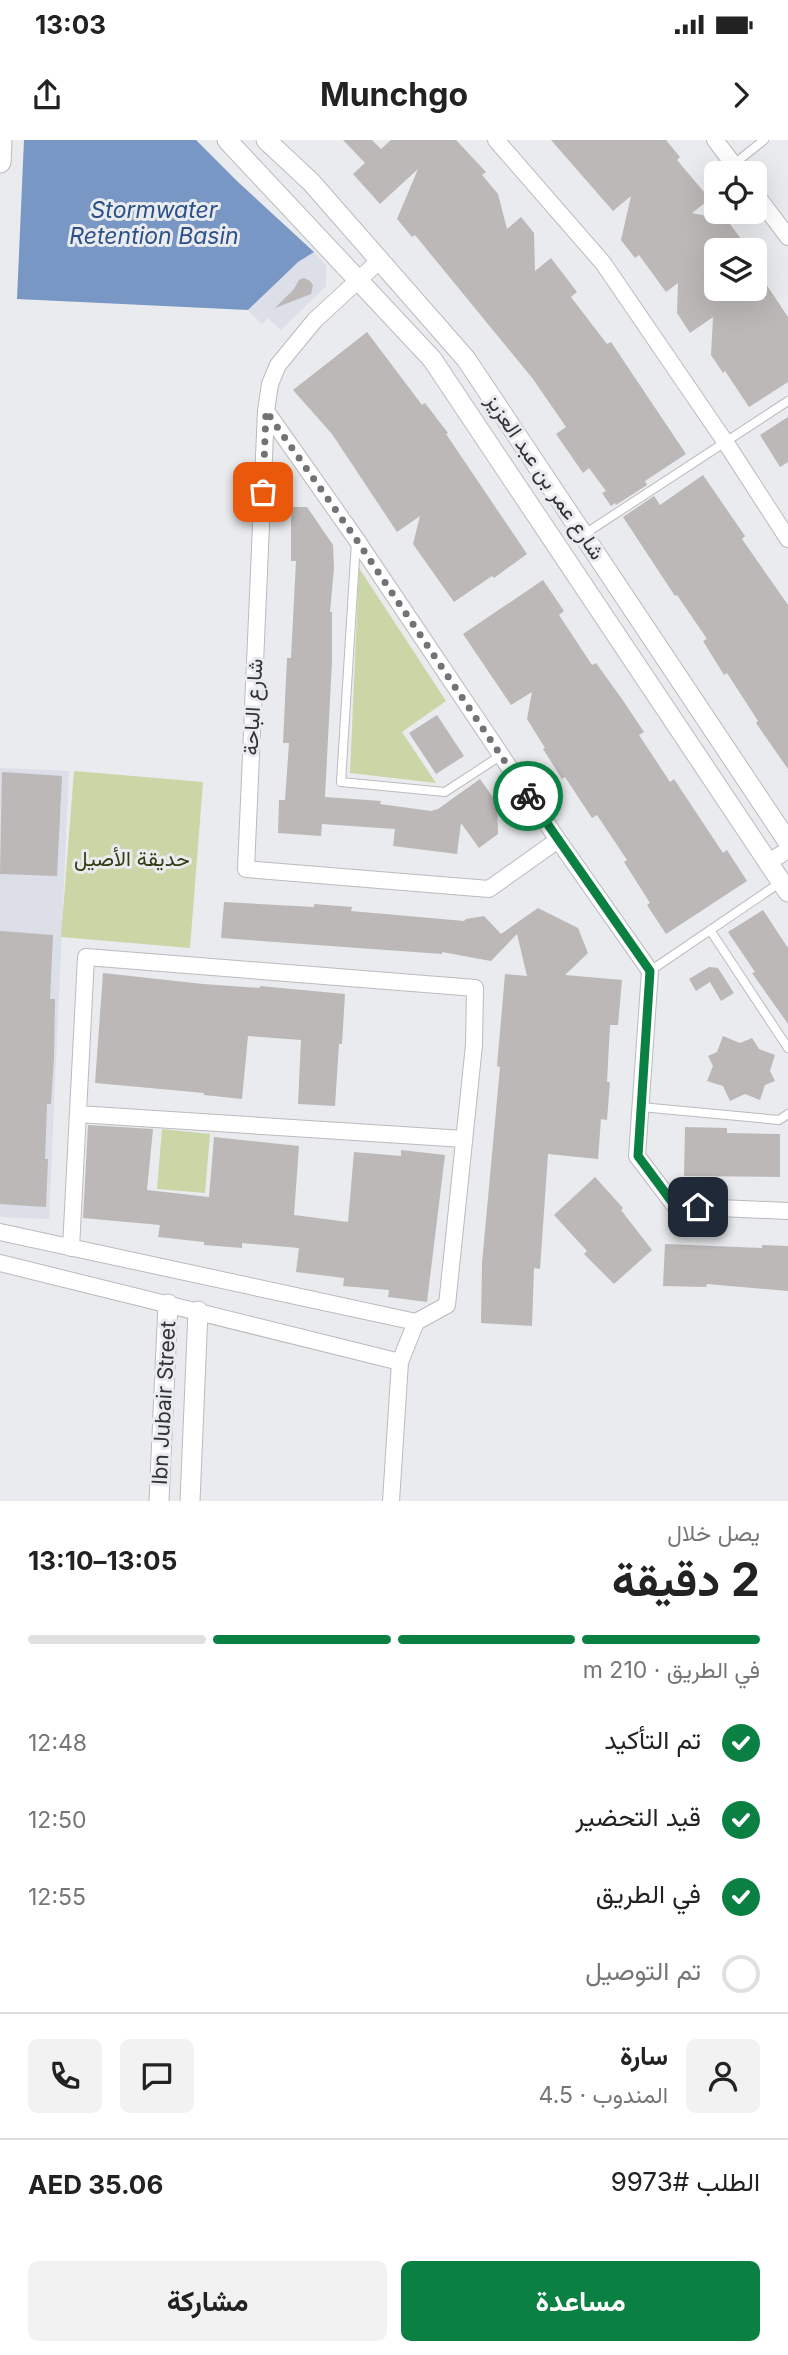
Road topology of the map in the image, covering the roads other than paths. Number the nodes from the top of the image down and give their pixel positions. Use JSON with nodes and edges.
{"nodes":[{"id":1,"x":1,"y":140,"type":"edge"},
{"id":2,"x":227,"y":140,"type":"edge"},
{"id":3,"x":266,"y":140,"type":"edge"},
{"id":4,"x":496,"y":140,"type":"edge"},
{"id":5,"x":715,"y":140,"type":"edge"},
{"id":6,"x":764,"y":140,"type":"edge"},
{"id":7,"x":731,"y":161,"type":"edge"},
{"id":8,"x":744,"y":161,"type":"edge"},
{"id":9,"x":0,"y":162,"type":"edge"},
{"id":10,"x":767,"y":209,"type":"edge"},
{"id":11,"x":788,"y":237,"type":"edge"},
{"id":12,"x":379,"y":261,"type":"junction"},
{"id":13,"x":359,"y":280,"type":"junction"},
{"id":14,"x":788,"y":401,"type":"edge"},
{"id":15,"x":266,"y":411,"type":"junction"},
{"id":16,"x":726,"y":443,"type":"junction"},
{"id":17,"x":583,"y":535,"type":"junction"},
{"id":18,"x":356,"y":539,"type":"junction"},
{"id":19,"x":788,"y":539,"type":"edge"},
{"id":20,"x":500,"y":756,"type":"junction"},
{"id":21,"x":558,"y":840,"type":"junction"},
{"id":22,"x":788,"y":842,"type":"edge"},
{"id":23,"x":788,"y":850,"type":"edge"},
{"id":24,"x":767,"y":863,"type":"junction"},
{"id":25,"x":785,"y":887,"type":"edge"},
{"id":26,"x":710,"y":930,"type":"junction"},
{"id":27,"x":650,"y":971,"type":"junction"},
{"id":28,"x":788,"y":1048,"type":"edge"},
{"id":29,"x":640,"y":1107,"type":"junction"},
{"id":30,"x":78,"y":1114,"type":"junction"},
{"id":31,"x":788,"y":1114,"type":"edge"},
{"id":32,"x":464,"y":1139,"type":"junction"},
{"id":33,"x":788,"y":1211,"type":"edge"},
{"id":34,"x":0,"y":1232,"type":"edge"},
{"id":35,"x":71,"y":1248,"type":"junction"},
{"id":36,"x":0,"y":1263,"type":"edge"},
{"id":37,"x":168,"y":1304,"type":"junction"},
{"id":38,"x":198,"y":1311,"type":"junction"},
{"id":39,"x":416,"y":1322,"type":"junction"},
{"id":40,"x":400,"y":1362,"type":"junction"},
{"id":41,"x":159,"y":1501,"type":"edge"},
{"id":42,"x":190,"y":1501,"type":"edge"},
{"id":43,"x":391,"y":1501,"type":"edge"}],
"edges":[{"from":1,"to":9,"type":"main road"},
{"from":2,"to":13,"type":"street"},
{"from":3,"to":12,"type":"street","name":"شارع عمر بن عبد العزيز"},
{"from":4,"to":16,"type":"street"},
{"from":5,"to":7,"type":"street"},
{"from":6,"to":8,"type":"lane"},
{"from":10,"to":11,"type":"street"},
{"from":12,"to":13,"type":"street","name":"شارع الباحة"},
{"from":12,"to":17,"type":"street","name":"شارع عمر بن عبد العزيز"},
{"from":13,"to":15,"type":"street","name":"شارع الباحة"},
{"from":13,"to":24,"type":"street"},
{"from":14,"to":16,"type":"lane"},
{"from":15,"to":18,"type":"street"},
{"from":15,"to":21,"type":"street","name":"شارع الباحة"},
{"from":16,"to":17,"type":"lane"},
{"from":16,"to":19,"type":"street"},
{"from":17,"to":22,"type":"street","name":"شارع عمر بن عبد العزيز"},
{"from":18,"to":20,"type":"street"},
{"from":18,"to":20,"type":"lane"},
{"from":20,"to":21,"type":"street"},
{"from":21,"to":27,"type":"street"},
{"from":23,"to":24,"type":"street"},
{"from":24,"to":25,"type":"street"},
{"from":25,"to":26,"type":"lane"},
{"from":26,"to":27,"type":"lane"},
{"from":26,"to":28,"type":"lane"},
{"from":27,"to":29,"type":"street"},
{"from":29,"to":31,"type":"lane"},
{"from":29,"to":33,"type":"street"},
{"from":30,"to":32,"type":"street"},
{"from":30,"to":32,"type":"street"},
{"from":30,"to":35,"type":"street"},
{"from":32,"to":39,"type":"street"},
{"from":34,"to":35,"type":"street"},
{"from":35,"to":39,"type":"street"},
{"from":36,"to":37,"type":"street"},
{"from":37,"to":38,"type":"street"},
{"from":37,"to":41,"type":"street","name":"Ibn Jubair Street"},
{"from":38,"to":40,"type":"street"},
{"from":38,"to":42,"type":"street","name":"Ibn Jubair Street"},
{"from":39,"to":40,"type":"street"},
{"from":40,"to":43,"type":"street"}]}
